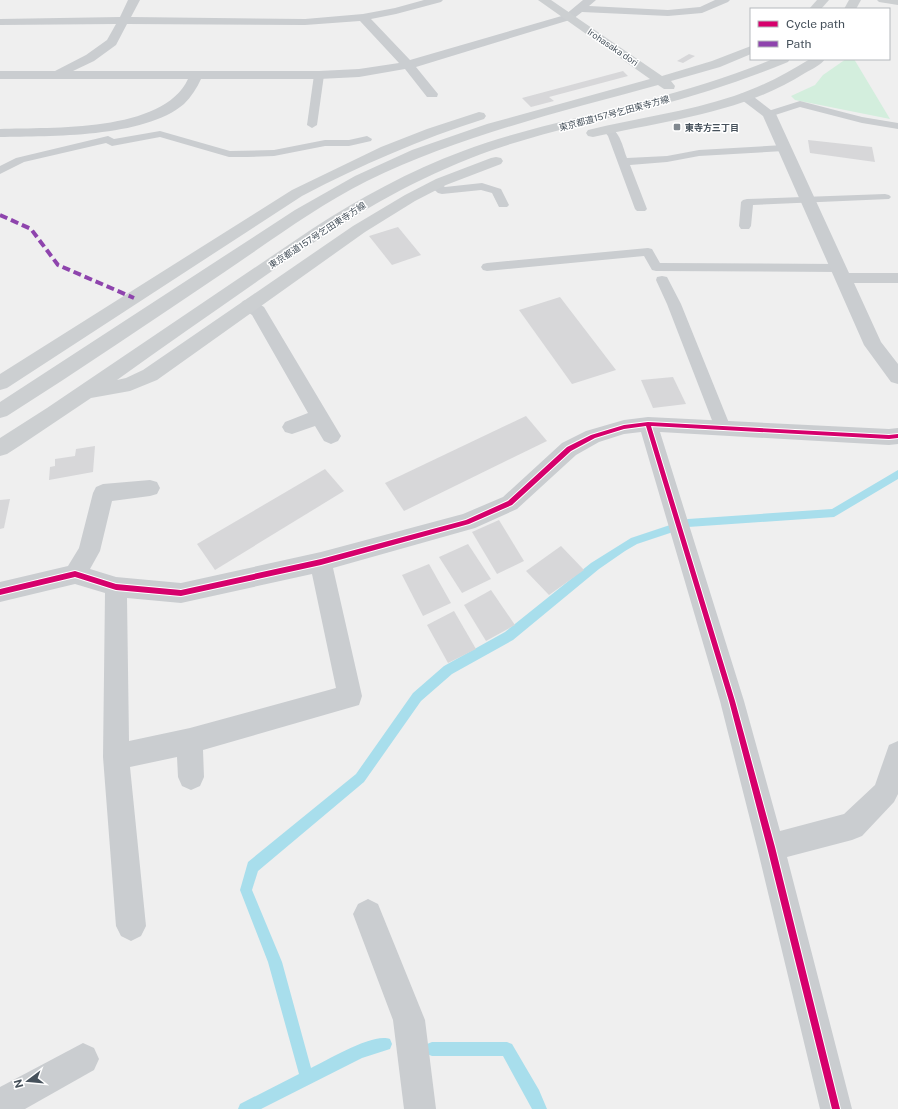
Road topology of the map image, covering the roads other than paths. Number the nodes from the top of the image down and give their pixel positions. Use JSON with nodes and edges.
{"nodes":[{"id":1,"x":134,"y":0,"type":"edge"},
{"id":2,"x":437,"y":0,"type":"edge"},
{"id":3,"x":544,"y":0,"type":"edge"},
{"id":4,"x":590,"y":0,"type":"edge"},
{"id":5,"x":724,"y":0,"type":"edge"},
{"id":6,"x":823,"y":0,"type":"edge"},
{"id":7,"x":883,"y":0,"type":"edge"},
{"id":8,"x":898,"y":2,"type":"edge"},
{"id":9,"x":817,"y":8,"type":"edge"},
{"id":10,"x":580,"y":9,"type":"junction"},
{"id":11,"x":363,"y":17,"type":"junction"},
{"id":12,"x":569,"y":17,"type":"junction"},
{"id":13,"x":123,"y":20,"type":"junction"},
{"id":14,"x":0,"y":22,"type":"edge"},
{"id":15,"x":750,"y":50,"type":"edge"},
{"id":16,"x":782,"y":60,"type":"edge"},
{"id":17,"x":817,"y":60,"type":"edge"},
{"id":18,"x":408,"y":65,"type":"junction"},
{"id":19,"x":56,"y":75,"type":"junction"},
{"id":20,"x":196,"y":75,"type":"junction"},
{"id":21,"x":319,"y":75,"type":"junction"},
{"id":22,"x":0,"y":76,"type":"edge"},
{"id":23,"x":661,"y":80,"type":"junction"},
{"id":24,"x":432,"y":94,"type":"dead end"},
{"id":25,"x":681,"y":95,"type":"junction"},
{"id":26,"x":746,"y":97,"type":"junction"},
{"id":27,"x":769,"y":114,"type":"junction"},
{"id":28,"x":524,"y":118,"type":"junction"},
{"id":29,"x":135,"y":121,"type":"junction"},
{"id":30,"x":312,"y":126,"type":"dead end"},
{"id":31,"x":898,"y":126,"type":"edge"},
{"id":32,"x":608,"y":130,"type":"junction"},
{"id":33,"x":0,"y":133,"type":"edge"},
{"id":34,"x":578,"y":137,"type":"dead end"},
{"id":35,"x":108,"y":139,"type":"junction"},
{"id":36,"x":367,"y":139,"type":"dead end"},
{"id":37,"x":562,"y":140,"type":"dead end"},
{"id":38,"x":548,"y":144,"type":"dead end"},
{"id":39,"x":784,"y":148,"type":"junction"},
{"id":40,"x":512,"y":155,"type":"dead end"},
{"id":41,"x":624,"y":162,"type":"junction"},
{"id":42,"x":0,"y":172,"type":"edge"},
{"id":43,"x":435,"y":186,"type":"junction"},
{"id":44,"x":885,"y":197,"type":"dead end"},
{"id":45,"x":807,"y":200,"type":"junction"},
{"id":46,"x":503,"y":205,"type":"dead end"},
{"id":47,"x":641,"y":209,"type":"dead end"},
{"id":48,"x":745,"y":226,"type":"dead end"},
{"id":49,"x":487,"y":267,"type":"dead end"},
{"id":50,"x":841,"y":273,"type":"junction"},
{"id":51,"x":898,"y":278,"type":"edge"},
{"id":52,"x":662,"y":280,"type":"dead end"},
{"id":53,"x":249,"y":305,"type":"junction"},
{"id":54,"x":898,"y":377,"type":"edge"},
{"id":55,"x":0,"y":383,"type":"edge"},
{"id":56,"x":85,"y":392,"type":"junction"},
{"id":57,"x":0,"y":411,"type":"edge"},
{"id":58,"x":319,"y":416,"type":"junction"},
{"id":59,"x":648,"y":424,"type":"junction"},
{"id":60,"x":292,"y":427,"type":"dead end"},
{"id":61,"x":723,"y":428,"type":"junction"},
{"id":62,"x":331,"y":436,"type":"dead end"},
{"id":63,"x":898,"y":436,"type":"edge"},
{"id":64,"x":0,"y":448,"type":"edge"},
{"id":65,"x":150,"y":488,"type":"dead end"},
{"id":66,"x":321,"y":562,"type":"junction"},
{"id":67,"x":75,"y":574,"type":"junction"},
{"id":68,"x":116,"y":587,"type":"junction"},
{"id":69,"x":0,"y":592,"type":"edge"},
{"id":70,"x":190,"y":741,"type":"junction"},
{"id":71,"x":898,"y":754,"type":"edge"},
{"id":72,"x":116,"y":758,"type":"junction"},
{"id":73,"x":191,"y":777,"type":"dead end"},
{"id":74,"x":771,"y":847,"type":"junction"},
{"id":75,"x":368,"y":914,"type":"dead end"},
{"id":76,"x":131,"y":926,"type":"dead end"},
{"id":77,"x":83,"y":1059,"type":"dead end"},
{"id":78,"x":0,"y":1105,"type":"edge"},
{"id":79,"x":420,"y":1109,"type":"edge"},
{"id":80,"x":836,"y":1109,"type":"edge"}],
"edges":[{"from":1,"to":13,"type":"street"},
{"from":2,"to":11,"type":"street"},
{"from":3,"to":12,"type":"main road","name":"Irohasaka dori"},
{"from":4,"to":10,"type":"street"},
{"from":5,"to":10,"type":"street"},
{"from":6,"to":9,"type":"main road"},
{"from":7,"to":8,"type":"main road"},
{"from":10,"to":12,"type":"street"},
{"from":11,"to":13,"type":"street"},
{"from":11,"to":18,"type":"street"},
{"from":12,"to":18,"type":"street"},
{"from":12,"to":23,"type":"main road","name":"Irohasaka dori"},
{"from":13,"to":14,"type":"street"},
{"from":13,"to":19,"type":"street"},
{"from":15,"to":23,"type":"main road","name":"東京都道157号乞田東寺方線"},
{"from":16,"to":25,"type":"main road","name":"東京都道157号乞田東寺方線"},
{"from":17,"to":26,"type":"main road"},
{"from":18,"to":21,"type":"street"},
{"from":18,"to":24,"type":"street"},
{"from":19,"to":20,"type":"street"},
{"from":19,"to":22,"type":"street"},
{"from":20,"to":21,"type":"street"},
{"from":20,"to":29,"type":"street"},
{"from":21,"to":30,"type":"lane"},
{"from":23,"to":25,"type":"main road","name":"Irohasaka dori"},
{"from":23,"to":28,"type":"main road","name":"東京都道157号乞田東寺方線"},
{"from":25,"to":56,"type":"main road","name":"東京都道157号乞田東寺方線"},
{"from":26,"to":27,"type":"street"},
{"from":26,"to":32,"type":"main road"},
{"from":27,"to":31,"type":"lane"},
{"from":27,"to":39,"type":"street"},
{"from":28,"to":55,"type":"main road"},
{"from":28,"to":57,"type":"main road","name":"東京都道157号乞田東寺方線"},
{"from":29,"to":33,"type":"street"},
{"from":29,"to":35,"type":"street"},
{"from":32,"to":34,"type":"main road"},
{"from":32,"to":41,"type":"lane"},
{"from":35,"to":36,"type":"lane"},
{"from":35,"to":42,"type":"lane"},
{"from":37,"to":38,"type":"main road"},
{"from":39,"to":41,"type":"lane"},
{"from":39,"to":45,"type":"street"},
{"from":40,"to":43,"type":"main road"},
{"from":41,"to":47,"type":"lane"},
{"from":43,"to":46,"type":"lane"},
{"from":43,"to":53,"type":"main road"},
{"from":44,"to":45,"type":"lane"},
{"from":45,"to":48,"type":"lane"},
{"from":45,"to":50,"type":"street"},
{"from":49,"to":50,"type":"lane"},
{"from":50,"to":51,"type":"street"},
{"from":50,"to":54,"type":"street"},
{"from":52,"to":61,"type":"lane"},
{"from":53,"to":56,"type":"main road"},
{"from":53,"to":58,"type":"street"},
{"from":56,"to":64,"type":"main road","name":"東京都道157号乞田東寺方線"},
{"from":58,"to":60,"type":"street"},
{"from":58,"to":62,"type":"street"},
{"from":59,"to":61,"type":"street"},
{"from":59,"to":66,"type":"street"},
{"from":59,"to":74,"type":"street"},
{"from":61,"to":63,"type":"street"},
{"from":65,"to":67,"type":"street"},
{"from":66,"to":68,"type":"street"},
{"from":66,"to":70,"type":"street"},
{"from":67,"to":68,"type":"street"},
{"from":67,"to":69,"type":"street"},
{"from":68,"to":72,"type":"street"},
{"from":70,"to":72,"type":"street"},
{"from":70,"to":73,"type":"street"},
{"from":71,"to":74,"type":"street"},
{"from":72,"to":76,"type":"street"},
{"from":74,"to":80,"type":"street"},
{"from":75,"to":79,"type":"street"},
{"from":77,"to":78,"type":"street"}]}
